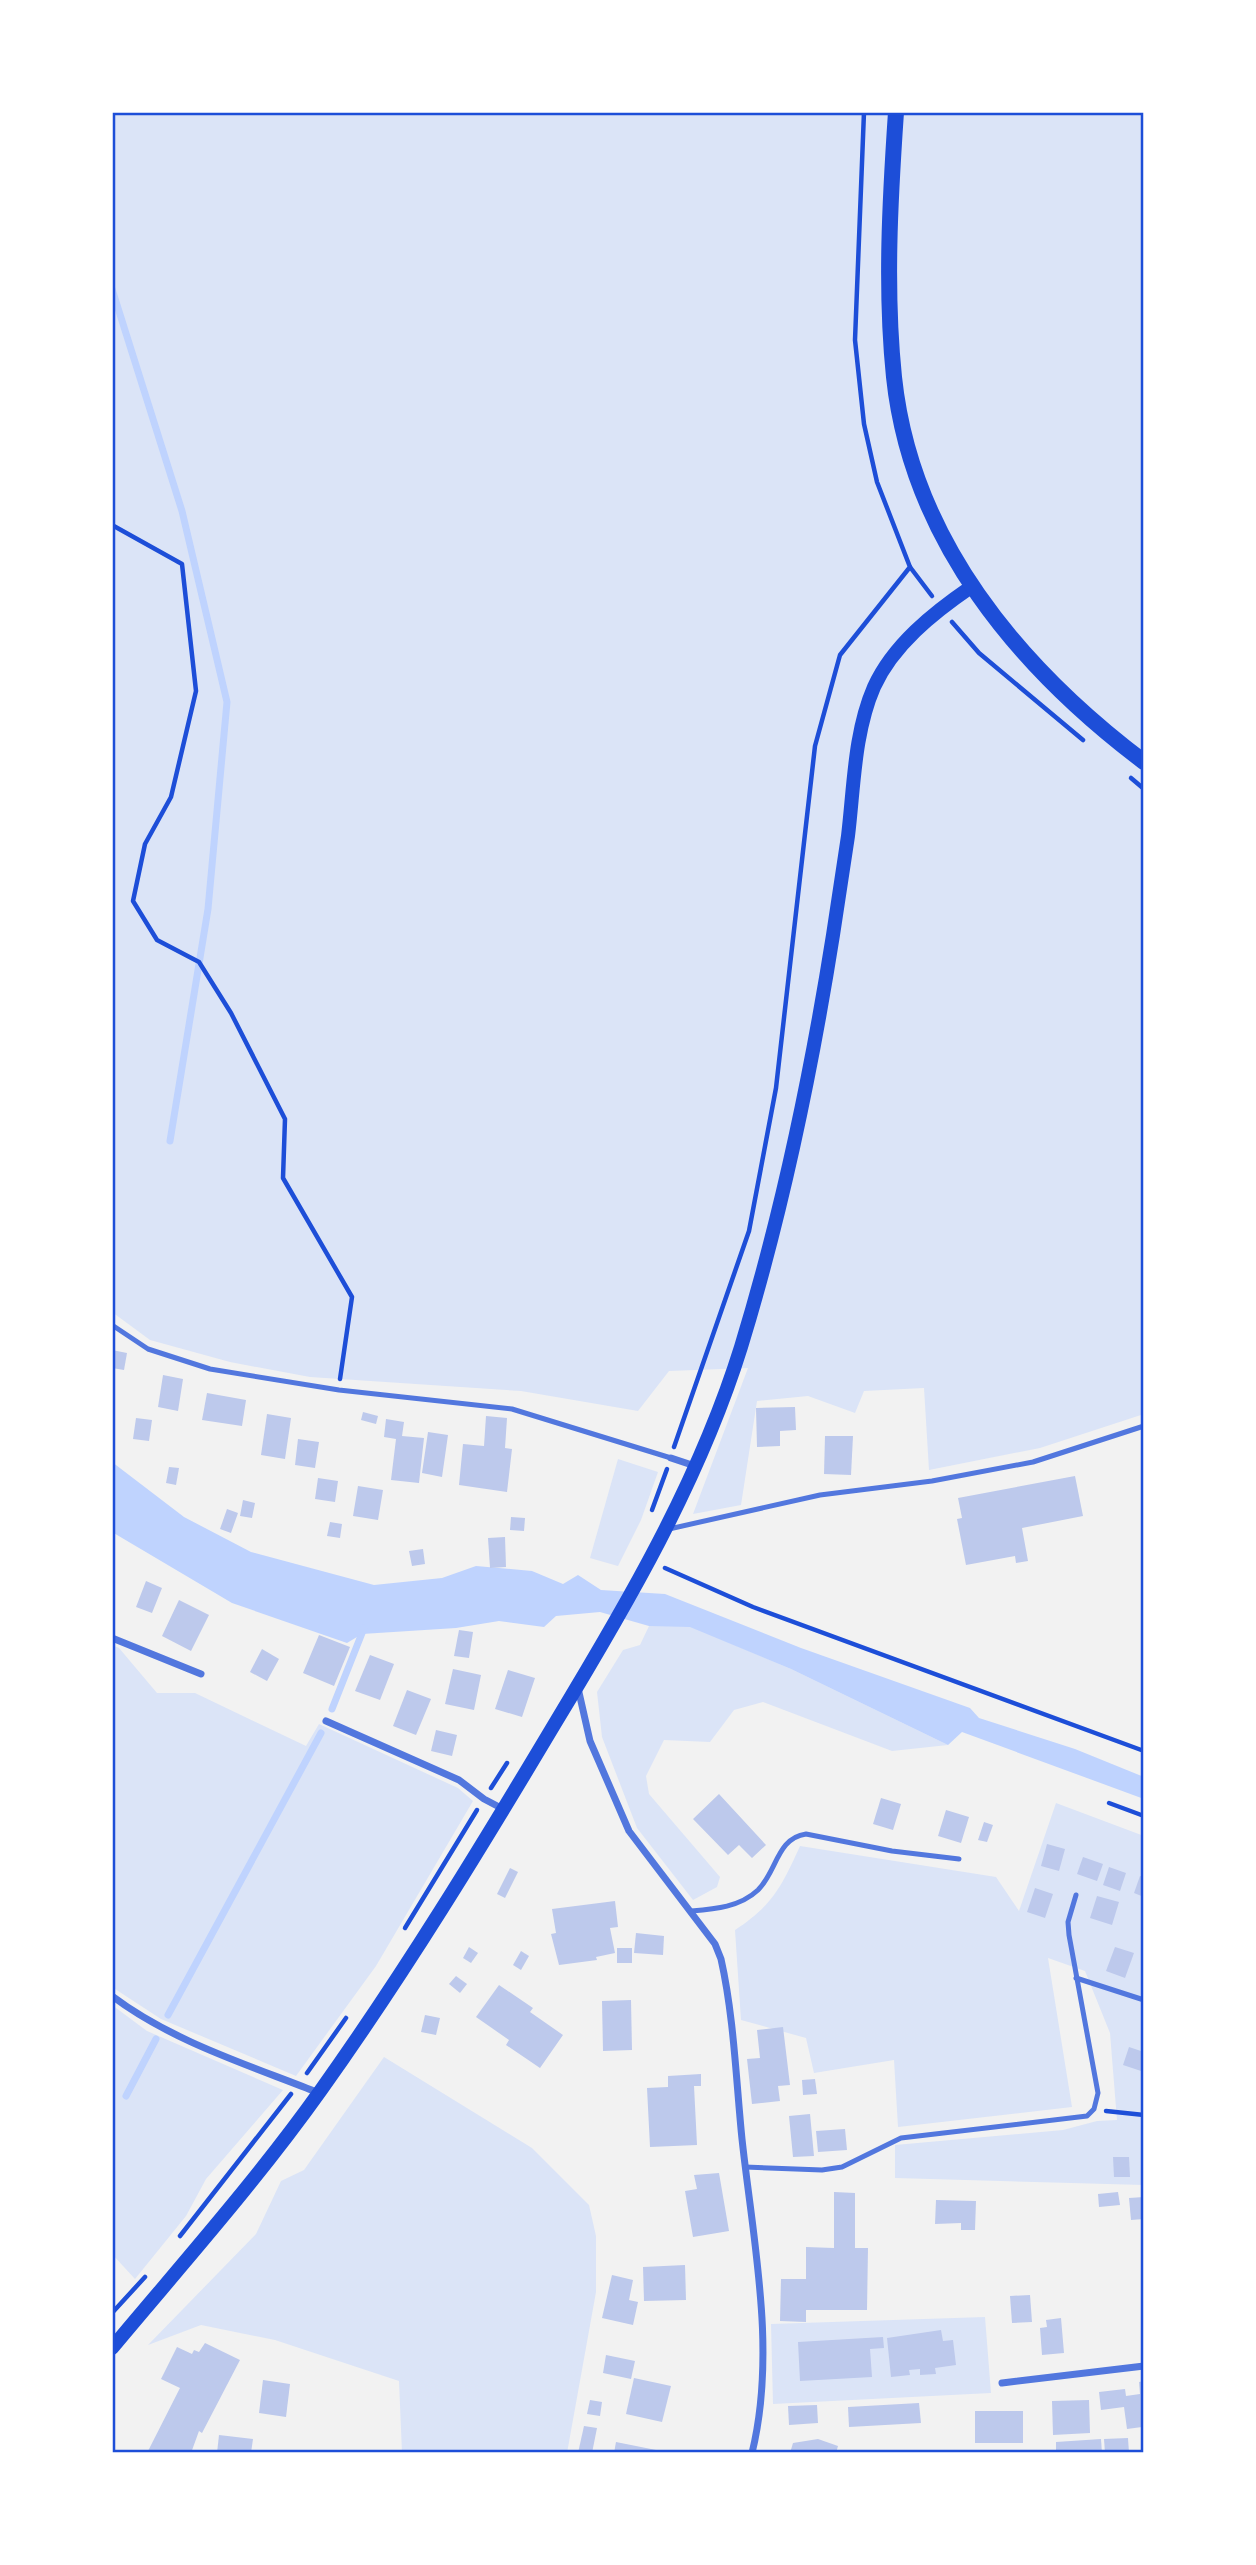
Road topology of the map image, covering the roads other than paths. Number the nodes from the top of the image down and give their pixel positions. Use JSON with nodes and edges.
{"nodes":[{"id":1,"x":895,"y":112,"type":"edge"},
{"id":2,"x":971,"y":587,"type":"junction"},
{"id":3,"x":1144,"y":762,"type":"edge"},
{"id":4,"x":112,"y":1325,"type":"edge"},
{"id":5,"x":1144,"y":1426,"type":"edge"},
{"id":6,"x":671,"y":1458,"type":"joint"},
{"id":7,"x":695,"y":1466,"type":"junction"},
{"id":8,"x":666,"y":1530,"type":"junction"},
{"id":9,"x":112,"y":1638,"type":"edge"},
{"id":10,"x":201,"y":1674,"type":"dead end"},
{"id":11,"x":578,"y":1686,"type":"junction"},
{"id":12,"x":326,"y":1721,"type":"dead end"},
{"id":13,"x":504,"y":1809,"type":"junction"},
{"id":14,"x":959,"y":1859,"type":"dead end"},
{"id":15,"x":1076,"y":1895,"type":"dead end"},
{"id":16,"x":691,"y":1912,"type":"junction"},
{"id":17,"x":1076,"y":1978,"type":"junction"},
{"id":18,"x":112,"y":1996,"type":"edge"},
{"id":19,"x":1144,"y":2000,"type":"edge"},
{"id":20,"x":319,"y":2092,"type":"junction"},
{"id":21,"x":745,"y":2167,"type":"junction"},
{"id":22,"x":112,"y":2348,"type":"edge"},
{"id":23,"x":1144,"y":2367,"type":"edge"},
{"id":24,"x":1002,"y":2383,"type":"dead end"},
{"id":25,"x":752,"y":2453,"type":"edge"}],
"edges":[{"from":1,"to":2,"type":"main road"},
{"from":2,"to":3,"type":"main road"},
{"from":2,"to":7,"type":"main road"},
{"from":4,"to":6,"type":"lane"},
{"from":5,"to":8,"type":"lane"},
{"from":6,"to":7,"type":"street"},
{"from":7,"to":8,"type":"main road"},
{"from":8,"to":11,"type":"main road"},
{"from":9,"to":10,"type":"street"},
{"from":11,"to":13,"type":"main road"},
{"from":11,"to":16,"type":"street"},
{"from":12,"to":13,"type":"street"},
{"from":13,"to":20,"type":"main road"},
{"from":14,"to":16,"type":"lane"},
{"from":15,"to":17,"type":"lane"},
{"from":16,"to":21,"type":"street"},
{"from":17,"to":19,"type":"lane"},
{"from":17,"to":21,"type":"lane"},
{"from":18,"to":20,"type":"street"},
{"from":20,"to":22,"type":"main road"},
{"from":21,"to":25,"type":"street"},
{"from":23,"to":24,"type":"street"}]}
